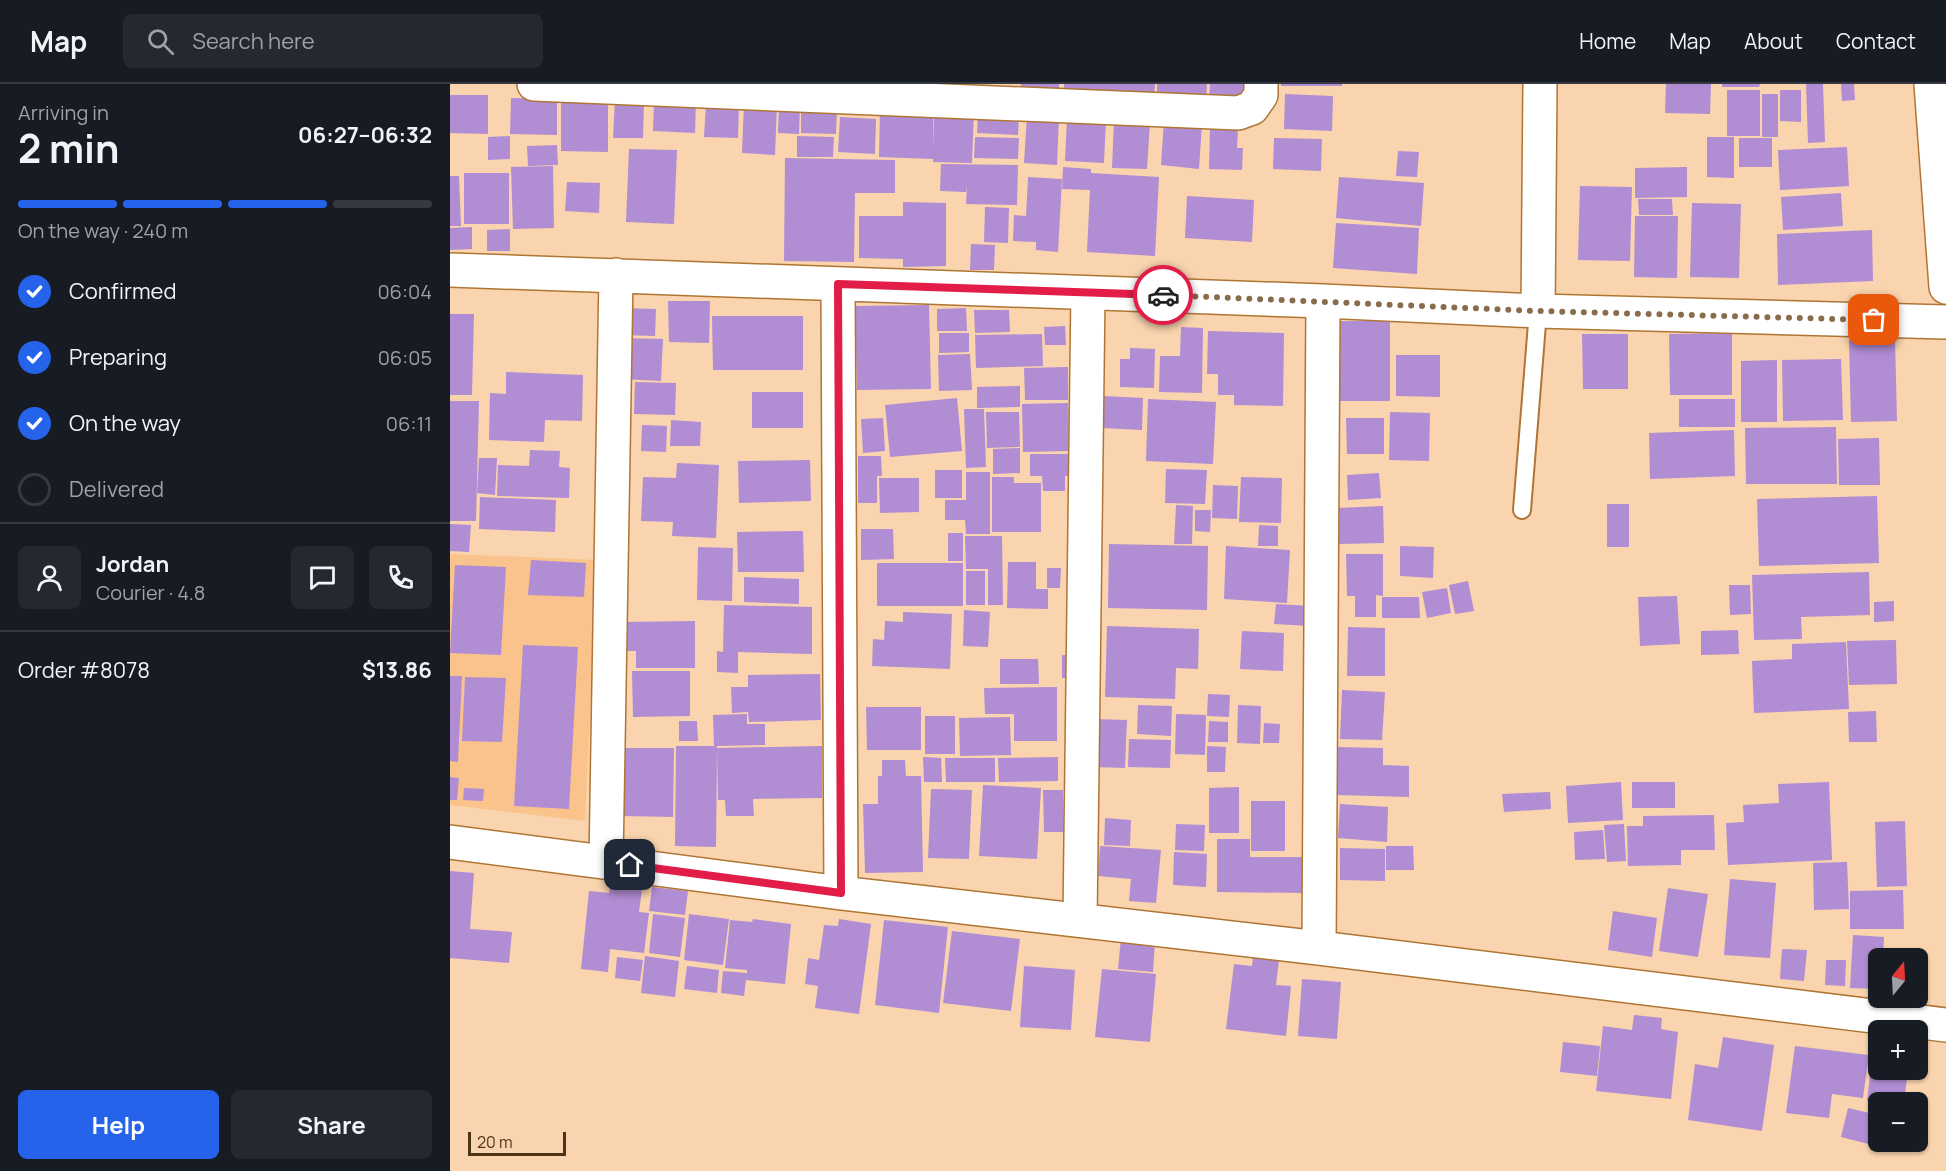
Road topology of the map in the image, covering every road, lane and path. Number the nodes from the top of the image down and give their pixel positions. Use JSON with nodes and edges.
{"nodes":[{"id":1,"x":534,"y":84,"type":"edge"},
{"id":2,"x":1261,"y":84,"type":"edge"},
{"id":3,"x":1540,"y":84,"type":"edge"},
{"id":4,"x":1931,"y":84,"type":"edge"},
{"id":5,"x":450,"y":270,"type":"edge"},
{"id":6,"x":616,"y":275,"type":"junction"},
{"id":7,"x":838,"y":284,"type":"junction"},
{"id":8,"x":1946,"y":287,"type":"edge"},
{"id":9,"x":1088,"y":293,"type":"junction"},
{"id":10,"x":1323,"y":301,"type":"junction"},
{"id":11,"x":1538,"y":311,"type":"junction"},
{"id":12,"x":1946,"y":322,"type":"edge"},
{"id":13,"x":1522,"y":510,"type":"dead end"},
{"id":14,"x":450,"y":842,"type":"edge"},
{"id":15,"x":606,"y":862,"type":"junction"},
{"id":16,"x":841,"y":893,"type":"junction"},
{"id":17,"x":1080,"y":920,"type":"junction"},
{"id":18,"x":1319,"y":948,"type":"junction"},
{"id":19,"x":1946,"y":1026,"type":"edge"}],
"edges":[{"from":1,"to":2,"type":"street"},
{"from":3,"to":11,"type":"street"},
{"from":4,"to":8,"type":"street"},
{"from":5,"to":6,"type":"street"},
{"from":6,"to":7,"type":"street"},
{"from":6,"to":15,"type":"street"},
{"from":7,"to":9,"type":"street"},
{"from":7,"to":16,"type":"street"},
{"from":9,"to":10,"type":"street"},
{"from":9,"to":17,"type":"street"},
{"from":10,"to":11,"type":"street"},
{"from":10,"to":18,"type":"street"},
{"from":11,"to":12,"type":"street"},
{"from":11,"to":13,"type":"lane"},
{"from":14,"to":15,"type":"street"},
{"from":15,"to":16,"type":"street"},
{"from":16,"to":17,"type":"street"},
{"from":17,"to":18,"type":"street"},
{"from":18,"to":19,"type":"street"}]}
